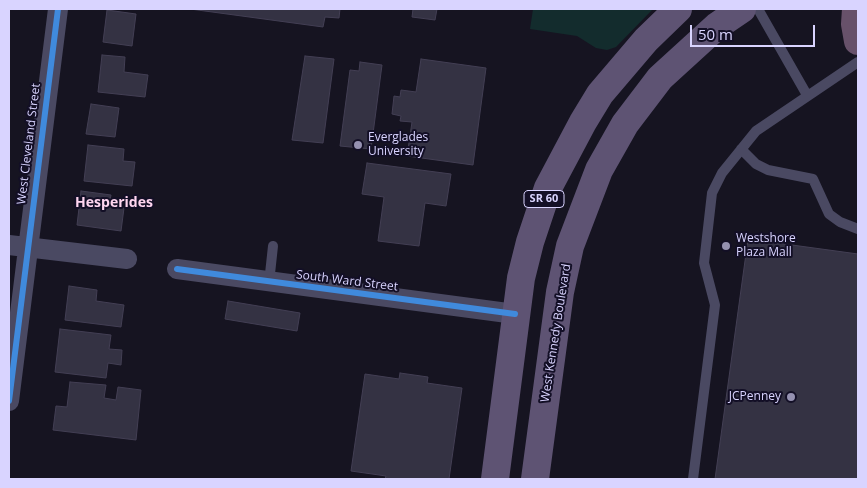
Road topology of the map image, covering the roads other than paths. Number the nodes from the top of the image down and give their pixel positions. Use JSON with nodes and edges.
{"nodes":[{"id":1,"x":58,"y":9,"type":"edge"},
{"id":2,"x":678,"y":9,"type":"edge"},
{"id":3,"x":742,"y":9,"type":"edge"},
{"id":4,"x":758,"y":9,"type":"edge"},
{"id":5,"x":856,"y":9,"type":"edge"},
{"id":6,"x":858,"y":41,"type":"edge"},
{"id":7,"x":858,"y":62,"type":"edge"},
{"id":8,"x":617,"y":72,"type":"junction"},
{"id":9,"x":807,"y":95,"type":"junction"},
{"id":10,"x":741,"y":149,"type":"junction"},
{"id":11,"x":598,"y":170,"type":"junction"},
{"id":12,"x":858,"y":229,"type":"edge"},
{"id":13,"x":273,"y":246,"type":"dead end"},
{"id":14,"x":18,"y":247,"type":"edge"},
{"id":15,"x":127,"y":259,"type":"dead end"},
{"id":16,"x":177,"y":270,"type":"dead end"},
{"id":17,"x":269,"y":283,"type":"junction"},
{"id":18,"x":515,"y":314,"type":"junction"},
{"id":19,"x":548,"y":374,"type":"junction"},
{"id":20,"x":9,"y":401,"type":"edge"},
{"id":21,"x":495,"y":479,"type":"edge"},
{"id":22,"x":535,"y":479,"type":"edge"},
{"id":23,"x":693,"y":479,"type":"edge"}],
"edges":[{"from":1,"to":14,"type":"street","name":"West Cleveland Street"},
{"from":2,"to":8,"type":"main road","number":"SR 60"},
{"from":3,"to":11,"type":"main road","name":"West Kennedy Boulevard","number":"SR 60"},
{"from":4,"to":9,"type":"lane"},
{"from":5,"to":6,"type":"highway"},
{"from":7,"to":9,"type":"lane"},
{"from":8,"to":11,"type":"main road"},
{"from":8,"to":18,"type":"main road","number":"SR 60"},
{"from":9,"to":10,"type":"lane"},
{"from":10,"to":12,"type":"lane"},
{"from":10,"to":23,"type":"lane"},
{"from":11,"to":19,"type":"main road","name":"West Kennedy Boulevard","number":"SR 60"},
{"from":13,"to":17,"type":"lane"},
{"from":14,"to":15,"type":"street"},
{"from":14,"to":20,"type":"street","name":"West Cleveland Street"},
{"from":16,"to":17,"type":"street","name":"South Ward Street"},
{"from":17,"to":18,"type":"street","name":"South Ward Street"},
{"from":18,"to":19,"type":"main road"},
{"from":18,"to":21,"type":"main road","number":"SR 60"},
{"from":19,"to":22,"type":"main road","name":"West Kennedy Boulevard","number":"SR 60"}]}
